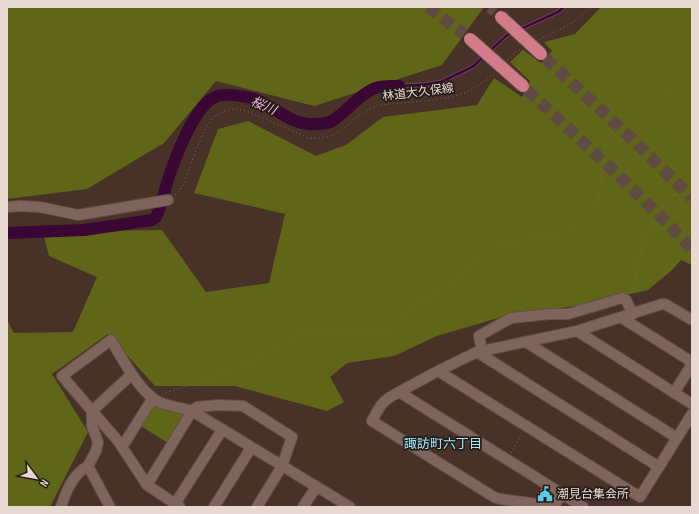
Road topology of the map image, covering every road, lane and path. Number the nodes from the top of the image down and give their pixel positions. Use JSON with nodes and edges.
{"nodes":[{"id":1,"x":590,"y":7,"type":"edge"},
{"id":2,"x":501,"y":16,"type":"dead end"},
{"id":3,"x":470,"y":39,"type":"tunnel mouth"},
{"id":4,"x":536,"y":41,"type":"dead end"},
{"id":5,"x":523,"y":48,"type":"dead end"},
{"id":6,"x":541,"y":54,"type":"tunnel mouth"},
{"id":7,"x":506,"y":60,"type":"dead end"},
{"id":8,"x":495,"y":70,"type":"dead end"},
{"id":9,"x":692,"y":77,"type":"edge"},
{"id":10,"x":523,"y":86,"type":"tunnel mouth"},
{"id":11,"x":692,"y":194,"type":"edge"},
{"id":12,"x":168,"y":200,"type":"joint"},
{"id":13,"x":7,"y":207,"type":"edge"},
{"id":14,"x":629,"y":297,"type":"dead end"},
{"id":15,"x":633,"y":314,"type":"junction"},
{"id":16,"x":622,"y":318,"type":"junction"},
{"id":17,"x":692,"y":320,"type":"edge"},
{"id":18,"x":577,"y":332,"type":"junction"},
{"id":19,"x":526,"y":342,"type":"junction"},
{"id":20,"x":480,"y":352,"type":"junction"},
{"id":21,"x":692,"y":363,"type":"edge"},
{"id":22,"x":438,"y":371,"type":"junction"},
{"id":23,"x":132,"y":374,"type":"junction"},
{"id":24,"x":399,"y":392,"type":"junction"},
{"id":25,"x":674,"y":393,"type":"junction"},
{"id":26,"x":156,"y":396,"type":"junction"},
{"id":27,"x":692,"y":404,"type":"edge"},
{"id":28,"x":92,"y":411,"type":"junction"},
{"id":29,"x":192,"y":411,"type":"junction"},
{"id":30,"x":692,"y":414,"type":"edge"},
{"id":31,"x":527,"y":427,"type":"junction"},
{"id":32,"x":222,"y":430,"type":"junction"},
{"id":33,"x":677,"y":438,"type":"junction"},
{"id":34,"x":122,"y":447,"type":"junction"},
{"id":35,"x":251,"y":448,"type":"junction"},
{"id":36,"x":507,"y":460,"type":"junction"},
{"id":37,"x":88,"y":466,"type":"junction"},
{"id":38,"x":282,"y":466,"type":"junction"},
{"id":39,"x":659,"y":467,"type":"junction"},
{"id":40,"x":146,"y":485,"type":"junction"},
{"id":41,"x":316,"y":487,"type":"junction"},
{"id":42,"x":562,"y":494,"type":"junction"},
{"id":43,"x":178,"y":506,"type":"edge"},
{"id":44,"x":348,"y":506,"type":"edge"},
{"id":45,"x":61,"y":507,"type":"edge"},
{"id":46,"x":110,"y":507,"type":"edge"},
{"id":47,"x":214,"y":507,"type":"edge"},
{"id":48,"x":257,"y":507,"type":"edge"},
{"id":49,"x":303,"y":507,"type":"edge"},
{"id":50,"x":583,"y":507,"type":"edge"}],
"edges":[{"from":1,"to":4,"type":"path"},
{"from":2,"to":6,"type":"highway","bridge":true},
{"from":3,"to":10,"type":"highway","bridge":true},
{"from":5,"to":7,"type":"path"},
{"from":8,"to":12,"type":"path","name":"林道大久保線"},
{"from":9,"to":26,"type":"path"},
{"from":11,"to":14,"type":"path"},
{"from":12,"to":13,"type":"street"},
{"from":15,"to":16,"type":"street"},
{"from":15,"to":17,"type":"street"},
{"from":15,"to":20,"type":"street"},
{"from":16,"to":18,"type":"street"},
{"from":16,"to":21,"type":"street"},
{"from":18,"to":19,"type":"street"},
{"from":18,"to":25,"type":"street"},
{"from":19,"to":20,"type":"street"},
{"from":19,"to":33,"type":"street"},
{"from":20,"to":22,"type":"street"},
{"from":20,"to":39,"type":"street"},
{"from":21,"to":25,"type":"street"},
{"from":22,"to":24,"type":"street"},
{"from":22,"to":31,"type":"street"},
{"from":23,"to":26,"type":"street"},
{"from":23,"to":28,"type":"street"},
{"from":23,"to":28,"type":"street"},
{"from":24,"to":36,"type":"street"},
{"from":24,"to":42,"type":"street"},
{"from":25,"to":27,"type":"street"},
{"from":26,"to":29,"type":"street"},
{"from":26,"to":34,"type":"street"},
{"from":28,"to":34,"type":"street"},
{"from":28,"to":37,"type":"street"},
{"from":29,"to":32,"type":"street"},
{"from":29,"to":38,"type":"street"},
{"from":29,"to":40,"type":"street"},
{"from":30,"to":33,"type":"street"},
{"from":31,"to":36,"type":"path"},
{"from":31,"to":39,"type":"street"},
{"from":32,"to":35,"type":"street"},
{"from":32,"to":43,"type":"street"},
{"from":33,"to":39,"type":"street"},
{"from":34,"to":40,"type":"street"},
{"from":35,"to":38,"type":"street"},
{"from":35,"to":47,"type":"street"},
{"from":36,"to":42,"type":"street"},
{"from":37,"to":45,"type":"street"},
{"from":37,"to":46,"type":"street"},
{"from":38,"to":41,"type":"street"},
{"from":38,"to":48,"type":"street"},
{"from":40,"to":43,"type":"street"},
{"from":41,"to":44,"type":"street"},
{"from":41,"to":49,"type":"street"},
{"from":42,"to":50,"type":"street"}]}
